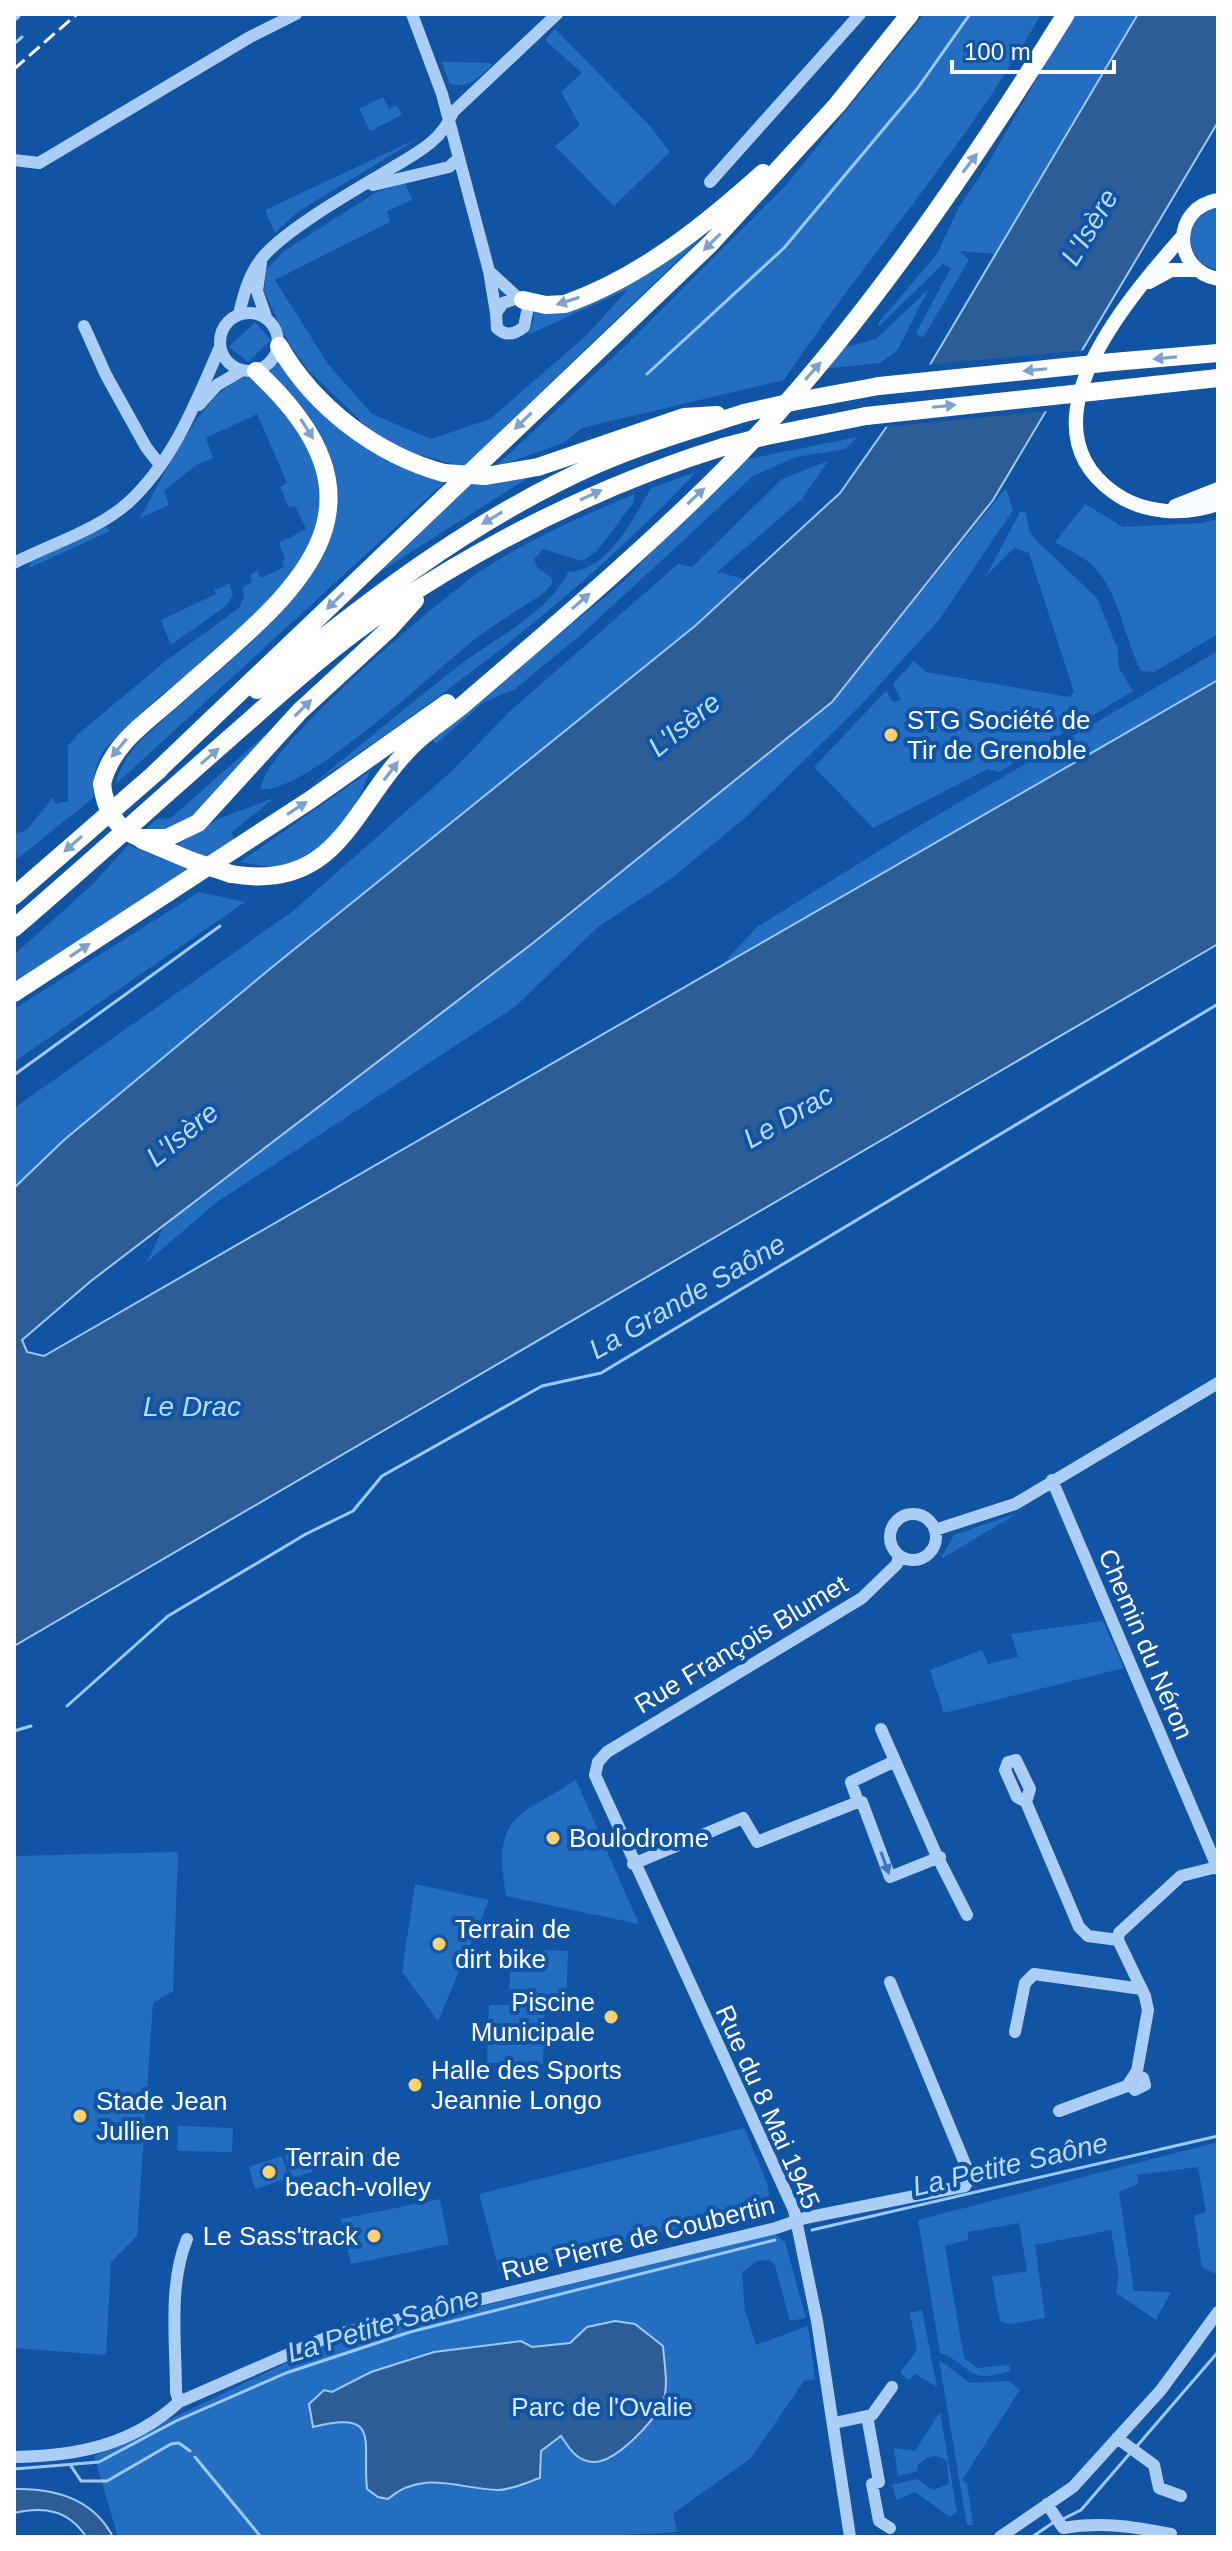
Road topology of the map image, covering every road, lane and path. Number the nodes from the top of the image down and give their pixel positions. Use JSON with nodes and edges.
{"nodes":[{"id":1,"x":296,"y":14,"type":"edge"},
{"id":2,"x":412,"y":14,"type":"edge"},
{"id":3,"x":557,"y":14,"type":"edge"},
{"id":4,"x":860,"y":14,"type":"edge"},
{"id":5,"x":902,"y":14,"type":"edge"},
{"id":6,"x":910,"y":14,"type":"edge"},
{"id":7,"x":1066,"y":14,"type":"edge"},
{"id":8,"x":443,"y":98,"type":"junction"},
{"id":9,"x":464,"y":103,"type":"junction"},
{"id":10,"x":448,"y":125,"type":"junction"},
{"id":11,"x":458,"y":159,"type":"junction"},
{"id":12,"x":14,"y":160,"type":"edge"},
{"id":13,"x":710,"y":182,"type":"dead end"},
{"id":14,"x":366,"y":187,"type":"junction"},
{"id":15,"x":1218,"y":191,"type":"edge"},
{"id":16,"x":1211,"y":202,"type":"edge"},
{"id":17,"x":1181,"y":238,"type":"junction"},
{"id":18,"x":261,"y":260,"type":"junction"},
{"id":19,"x":1196,"y":270,"type":"junction"},
{"id":20,"x":489,"y":271,"type":"junction"},
{"id":21,"x":1218,"y":279,"type":"edge"},
{"id":22,"x":1139,"y":289,"type":"junction"},
{"id":23,"x":521,"y":299,"type":"junction"},
{"id":24,"x":496,"y":313,"type":"junction"},
{"id":25,"x":239,"y":314,"type":"junction"},
{"id":26,"x":266,"y":317,"type":"junction"},
{"id":27,"x":279,"y":346,"type":"junction"},
{"id":28,"x":220,"y":347,"type":"junction"},
{"id":29,"x":1218,"y":353,"type":"edge"},
{"id":30,"x":248,"y":371,"type":"junction"},
{"id":31,"x":1218,"y":378,"type":"edge"},
{"id":32,"x":1159,"y":386,"type":"junction"},
{"id":33,"x":1218,"y":392,"type":"edge"},
{"id":34,"x":744,"y":413,"type":"junction"},
{"id":35,"x":190,"y":417,"type":"junction"},
{"id":36,"x":151,"y":449,"type":"junction"},
{"id":37,"x":160,"y":465,"type":"junction"},
{"id":38,"x":1218,"y":489,"type":"edge"},
{"id":39,"x":1218,"y":504,"type":"edge"},
{"id":40,"x":1159,"y":509,"type":"junction"},
{"id":41,"x":14,"y":563,"type":"edge"},
{"id":42,"x":426,"y":588,"type":"junction"},
{"id":43,"x":533,"y":642,"type":"junction"},
{"id":44,"x":153,"y":775,"type":"junction"},
{"id":45,"x":140,"y":838,"type":"junction"},
{"id":46,"x":14,"y":896,"type":"edge"},
{"id":47,"x":14,"y":928,"type":"edge"},
{"id":48,"x":14,"y":993,"type":"edge"},
{"id":49,"x":1218,"y":1383,"type":"edge"},
{"id":50,"x":1052,"y":1480,"type":"junction"},
{"id":51,"x":935,"y":1530,"type":"junction"},
{"id":52,"x":899,"y":1556,"type":"junction"},
{"id":53,"x":881,"y":1729,"type":"dead end"},
{"id":54,"x":895,"y":1761,"type":"junction"},
{"id":55,"x":598,"y":1762,"type":"joint"},
{"id":56,"x":858,"y":1802,"type":"junction"},
{"id":57,"x":1026,"y":1802,"type":"dead end"},
{"id":58,"x":940,"y":1857,"type":"junction"},
{"id":59,"x":633,"y":1864,"type":"junction"},
{"id":60,"x":1218,"y":1868,"type":"edge"},
{"id":61,"x":967,"y":1915,"type":"dead end"},
{"id":62,"x":1118,"y":1940,"type":"junction"},
{"id":63,"x":890,"y":1982,"type":"dead end"},
{"id":64,"x":1142,"y":1989,"type":"junction"},
{"id":65,"x":1015,"y":2032,"type":"dead end"},
{"id":66,"x":1059,"y":2111,"type":"dead end"},
{"id":67,"x":796,"y":2222,"type":"junction"},
{"id":68,"x":187,"y":2239,"type":"dead end"},
{"id":69,"x":1218,"y":2312,"type":"edge"},
{"id":70,"x":176,"y":2372,"type":"junction"},
{"id":71,"x":216,"y":2384,"type":"junction"},
{"id":72,"x":892,"y":2387,"type":"dead end"},
{"id":73,"x":179,"y":2402,"type":"junction"},
{"id":74,"x":867,"y":2416,"type":"junction"},
{"id":75,"x":834,"y":2423,"type":"junction"},
{"id":76,"x":1127,"y":2445,"type":"junction"},
{"id":77,"x":14,"y":2457,"type":"edge"},
{"id":78,"x":1181,"y":2496,"type":"dead end"},
{"id":79,"x":1047,"y":2504,"type":"junction"},
{"id":80,"x":890,"y":2528,"type":"dead end"},
{"id":81,"x":1137,"y":2532,"type":"edge"},
{"id":82,"x":850,"y":2537,"type":"edge"},
{"id":83,"x":1000,"y":2537,"type":"edge"},
{"id":84,"x":1171,"y":2537,"type":"edge"}],
"edges":[{"from":1,"to":12,"type":"street"},
{"from":2,"to":8,"type":"street"},
{"from":3,"to":9,"type":"street"},
{"from":4,"to":13,"type":"street"},
{"from":5,"to":23,"type":"highway","one_way":true},
{"from":6,"to":44,"type":"highway","one_way":true},
{"from":43,"to":7,"type":"highway","one_way":true},
{"from":8,"to":9,"type":"street"},
{"from":8,"to":10,"type":"street"},
{"from":9,"to":10,"type":"street"},
{"from":10,"to":11,"type":"street"},
{"from":10,"to":14,"type":"street"},
{"from":11,"to":14,"type":"street"},
{"from":11,"to":20,"type":"street"},
{"from":14,"to":18,"type":"street"},
{"from":15,"to":16,"type":"main road"},
{"from":16,"to":17,"type":"main road"},
{"from":17,"to":19,"type":"main road"},
{"from":17,"to":22,"type":"main road"},
{"from":18,"to":25,"type":"street"},
{"from":18,"to":26,"type":"street"},
{"from":19,"to":21,"type":"main road"},
{"from":19,"to":22,"type":"main road"},
{"from":20,"to":23,"type":"street"},
{"from":20,"to":24,"type":"street"},
{"from":22,"to":40,"type":"main road"},
{"from":23,"to":24,"type":"street"},
{"from":23,"to":24,"type":"street"},
{"from":25,"to":26,"type":"street"},
{"from":25,"to":28,"type":"street"},
{"from":26,"to":27,"type":"street"},
{"from":27,"to":30,"type":"street"},
{"from":27,"to":34,"type":"highway","bridge":true},
{"from":28,"to":30,"type":"street"},
{"from":28,"to":35,"type":"street"},
{"from":29,"to":34,"type":"highway","one_way":true,"bridge":true},
{"from":30,"to":35,"type":"street"},
{"from":30,"to":45,"type":"highway","one_way":true,"bridge":true},
{"from":31,"to":32,"type":"highway"},
{"from":32,"to":33,"type":"highway"},
{"from":42,"to":32,"type":"highway","one_way":true,"bridge":true},
{"from":34,"to":44,"type":"highway","one_way":true},
{"from":35,"to":37,"type":"street"},
{"from":36,"to":36,"type":"street"},
{"from":36,"to":37,"type":"street"},
{"from":37,"to":41,"type":"street"},
{"from":38,"to":40,"type":"main road"},
{"from":39,"to":40,"type":"main road"},
{"from":45,"to":42,"type":"highway","one_way":true},
{"from":47,"to":42,"type":"highway","one_way":true},
{"from":45,"to":43,"type":"highway","one_way":true,"bridge":true},
{"from":48,"to":43,"type":"highway","one_way":true},
{"from":44,"to":46,"type":"highway","one_way":true},
{"from":49,"to":50,"type":"street"},
{"from":50,"to":51,"type":"street"},
{"from":50,"to":60,"type":"street","name":"Chemin du Néron"},
{"from":51,"to":52,"type":"street"},
{"from":51,"to":52,"type":"street"},
{"from":52,"to":55,"type":"street","name":"Rue François Blumet"},
{"from":53,"to":54,"type":"street"},
{"from":54,"to":56,"type":"street"},
{"from":54,"to":58,"type":"street"},
{"from":55,"to":59,"type":"street","name":"Rue du 8 Mai 1945"},
{"from":56,"to":58,"type":"street","one_way":true},
{"from":56,"to":59,"type":"street"},
{"from":57,"to":62,"type":"street"},
{"from":58,"to":61,"type":"street"},
{"from":59,"to":67,"type":"street","name":"Rue du 8 Mai 1945"},
{"from":60,"to":62,"type":"street"},
{"from":62,"to":64,"type":"street"},
{"from":63,"to":67,"type":"street","name":"Rue Pierre de Coubertin"},
{"from":64,"to":65,"type":"street"},
{"from":64,"to":66,"type":"street"},
{"from":67,"to":71,"type":"street","name":"Rue Pierre de Coubertin"},
{"from":67,"to":75,"type":"street","name":"Rue du 8 Mai 1945"},
{"from":68,"to":70,"type":"street"},
{"from":69,"to":76,"type":"street"},
{"from":70,"to":71,"type":"street"},
{"from":70,"to":73,"type":"street"},
{"from":71,"to":73,"type":"street","name":"Rue Pierre de Coubertin"},
{"from":72,"to":74,"type":"street"},
{"from":73,"to":77,"type":"street","name":"Rue Pierre de Coubertin"},
{"from":74,"to":75,"type":"street"},
{"from":74,"to":80,"type":"street"},
{"from":75,"to":82,"type":"street","name":"Rue du 8 Mai 1945"},
{"from":76,"to":78,"type":"street"},
{"from":76,"to":79,"type":"street"},
{"from":79,"to":81,"type":"street"},
{"from":79,"to":83,"type":"street"},
{"from":81,"to":84,"type":"street"}]}
